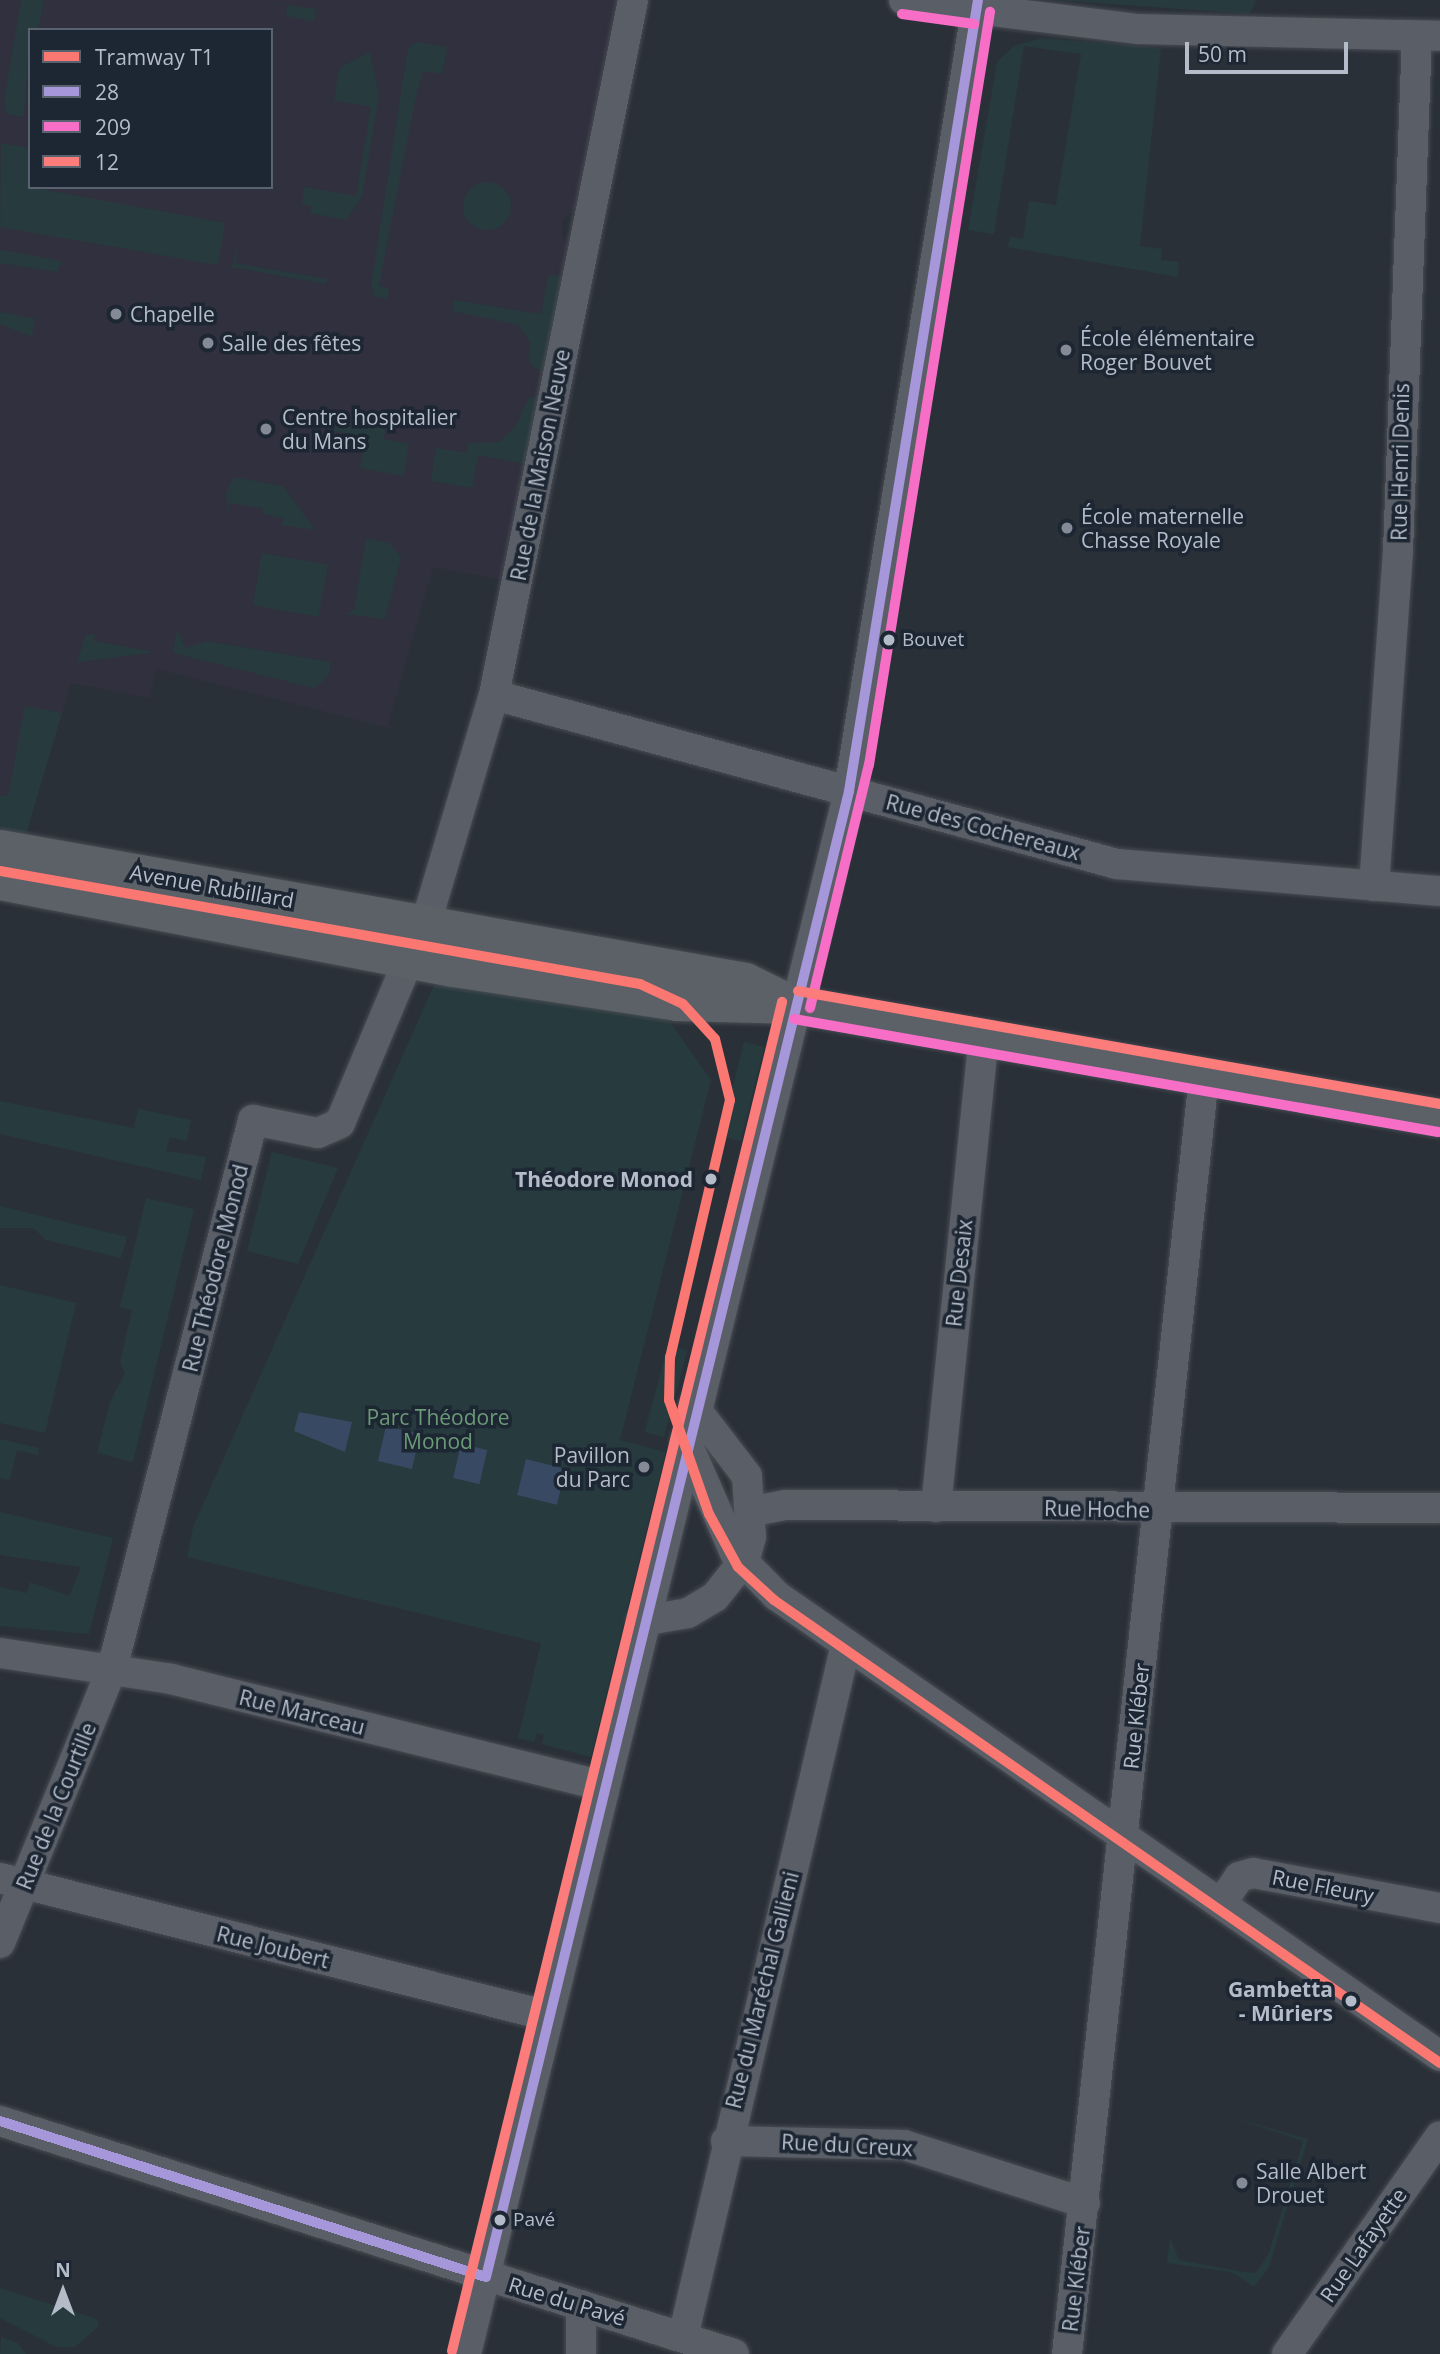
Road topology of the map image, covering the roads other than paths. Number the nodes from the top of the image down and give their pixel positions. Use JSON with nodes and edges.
{"nodes":[{"id":1,"x":633,"y":0,"type":"edge"},
{"id":2,"x":904,"y":0,"type":"edge"},
{"id":3,"x":977,"y":5,"type":"edge"},
{"id":4,"x":1428,"y":36,"type":"edge"},
{"id":5,"x":495,"y":695,"type":"junction"},
{"id":6,"x":849,"y":791,"type":"junction"},
{"id":7,"x":0,"y":848,"type":"edge"},
{"id":8,"x":0,"y":881,"type":"edge"},
{"id":9,"x":1374,"y":886,"type":"junction"},
{"id":10,"x":1440,"y":891,"type":"edge"},
{"id":11,"x":425,"y":924,"type":"junction"},
{"id":12,"x":408,"y":964,"type":"junction"},
{"id":13,"x":796,"y":1005,"type":"junction"},
{"id":14,"x":984,"y":1038,"type":"junction"},
{"id":15,"x":1204,"y":1077,"type":"junction"},
{"id":16,"x":1440,"y":1118,"type":"edge"},
{"id":17,"x":694,"y":1407,"type":"junction"},
{"id":18,"x":686,"y":1441,"type":"junction"},
{"id":19,"x":936,"y":1507,"type":"junction"},
{"id":20,"x":1440,"y":1508,"type":"edge"},
{"id":21,"x":1158,"y":1510,"type":"junction"},
{"id":22,"x":754,"y":1511,"type":"junction"},
{"id":23,"x":742,"y":1563,"type":"junction"},
{"id":24,"x":642,"y":1621,"type":"junction"},
{"id":25,"x":846,"y":1644,"type":"junction"},
{"id":26,"x":0,"y":1653,"type":"edge"},
{"id":27,"x":112,"y":1669,"type":"junction"},
{"id":28,"x":602,"y":1786,"type":"junction"},
{"id":29,"x":1123,"y":1837,"type":"junction"},
{"id":30,"x":12,"y":1881,"type":"edge"},
{"id":31,"x":1221,"y":1905,"type":"junction"},
{"id":32,"x":1440,"y":1908,"type":"edge"},
{"id":33,"x":0,"y":1943,"type":"edge"},
{"id":34,"x":545,"y":2015,"type":"junction"},
{"id":35,"x":1440,"y":2056,"type":"edge"},
{"id":36,"x":0,"y":2121,"type":"edge"},
{"id":37,"x":1440,"y":2136,"type":"edge"},
{"id":38,"x":726,"y":2141,"type":"junction"},
{"id":39,"x":1085,"y":2203,"type":"junction"},
{"id":40,"x":486,"y":2277,"type":"junction"},
{"id":41,"x":581,"y":2305,"type":"junction"},
{"id":42,"x":683,"y":2337,"type":"junction"},
{"id":43,"x":466,"y":2354,"type":"edge"},
{"id":44,"x":581,"y":2354,"type":"edge"},
{"id":45,"x":734,"y":2354,"type":"edge"},
{"id":46,"x":1067,"y":2354,"type":"edge"},
{"id":47,"x":1287,"y":2354,"type":"edge"}],
"edges":[{"from":1,"to":5,"type":"street","name":"Rue de la Maison Neuve"},
{"from":2,"to":3,"type":"street"},
{"from":3,"to":4,"type":"street"},
{"from":3,"to":6,"type":"street"},
{"from":4,"to":9,"type":"street","name":"Rue Henri Denis"},
{"from":5,"to":6,"type":"street","name":"Rue des Cochereaux"},
{"from":5,"to":11,"type":"street","name":"Rue de la Maison Neuve"},
{"from":6,"to":9,"type":"street","name":"Rue des Cochereaux"},
{"from":6,"to":13,"type":"street"},
{"from":7,"to":11,"type":"main road","name":"Avenue Rubillard"},
{"from":8,"to":12,"type":"main road","name":"Avenue Rubillard"},
{"from":9,"to":10,"type":"street","name":"Rue des Cochereaux"},
{"from":11,"to":12,"type":"street"},
{"from":11,"to":13,"type":"main road","name":"Avenue Rubillard"},
{"from":12,"to":13,"type":"main road","name":"Avenue Rubillard"},
{"from":12,"to":27,"type":"street","name":"Rue Théodore Monod"},
{"from":13,"to":14,"type":"main road","name":"Avenue Rubillard"},
{"from":13,"to":17,"type":"street"},
{"from":14,"to":15,"type":"main road","name":"Avenue Rubillard"},
{"from":14,"to":19,"type":"street","name":"Rue Desaix"},
{"from":15,"to":16,"type":"main road","name":"Avenue Rubillard"},
{"from":15,"to":21,"type":"street","name":"Rue Kléber"},
{"from":17,"to":18,"type":"street"},
{"from":17,"to":22,"type":"street"},
{"from":18,"to":23,"type":"street"},
{"from":18,"to":24,"type":"street"},
{"from":19,"to":21,"type":"street","name":"Rue Hoche"},
{"from":19,"to":22,"type":"street","name":"Rue Hoche"},
{"from":20,"to":21,"type":"street","name":"Rue Hoche"},
{"from":21,"to":29,"type":"street","name":"Rue Kléber"},
{"from":22,"to":23,"type":"street"},
{"from":23,"to":24,"type":"street"},
{"from":23,"to":25,"type":"street"},
{"from":24,"to":28,"type":"street"},
{"from":25,"to":29,"type":"street"},
{"from":25,"to":38,"type":"street","name":"Rue du Maréchal Gallieni"},
{"from":26,"to":27,"type":"street","name":"Rue Marceau"},
{"from":27,"to":28,"type":"street","name":"Rue Marceau"},
{"from":27,"to":30,"type":"street","name":"Rue de la Courtille"},
{"from":28,"to":34,"type":"street"},
{"from":29,"to":31,"type":"street"},
{"from":29,"to":39,"type":"street","name":"Rue Kléber"},
{"from":30,"to":33,"type":"street","name":"Rue de la Courtille"},
{"from":30,"to":34,"type":"street","name":"Rue Joubert"},
{"from":31,"to":32,"type":"street","name":"Rue Fleury"},
{"from":31,"to":35,"type":"street"},
{"from":34,"to":40,"type":"street"},
{"from":36,"to":40,"type":"street","name":"Rue du Pavé"},
{"from":37,"to":47,"type":"street","name":"Rue Lafayette"},
{"from":38,"to":39,"type":"street","name":"Rue du Creux"},
{"from":38,"to":42,"type":"street","name":"Rue du Maréchal Gallieni"},
{"from":39,"to":46,"type":"street","name":"Rue Kléber"},
{"from":40,"to":41,"type":"street","name":"Rue du Pavé"},
{"from":40,"to":43,"type":"street"},
{"from":41,"to":42,"type":"street","name":"Rue du Pavé"},
{"from":41,"to":44,"type":"street"},
{"from":42,"to":45,"type":"street","name":"Rue du Pavé"}]}
